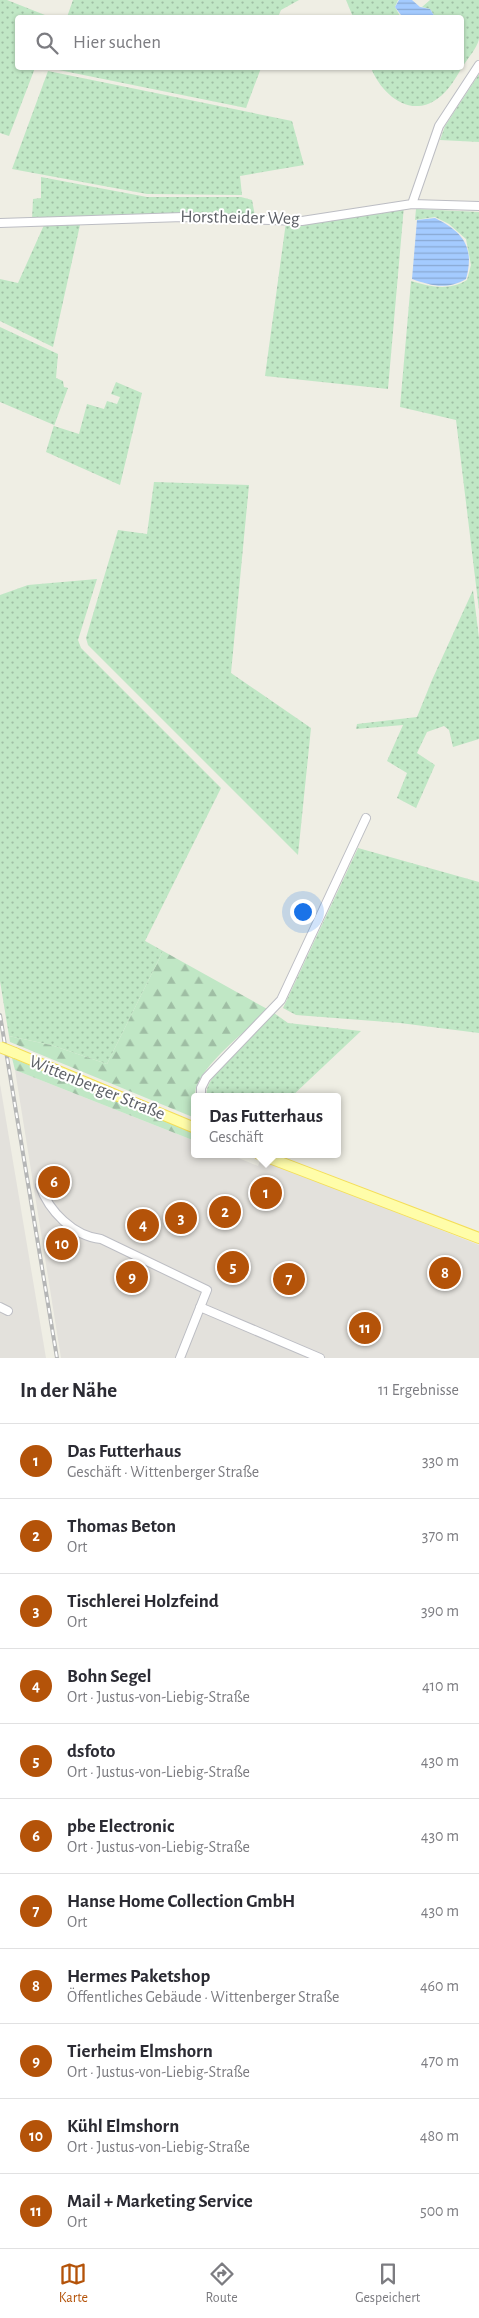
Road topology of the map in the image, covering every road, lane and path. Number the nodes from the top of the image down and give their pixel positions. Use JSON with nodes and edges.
{"nodes":[{"id":1,"x":479,"y":65,"type":"edge"},
{"id":2,"x":412,"y":204,"type":"junction"},
{"id":3,"x":479,"y":206,"type":"edge"},
{"id":4,"x":0,"y":223,"type":"edge"},
{"id":5,"x":366,"y":818,"type":"dead end"},
{"id":6,"x":0,"y":1047,"type":"edge"},
{"id":7,"x":201,"y":1093,"type":"edge"},
{"id":8,"x":191,"y":1126,"type":"edge"},
{"id":9,"x":269,"y":1158,"type":"edge"},
{"id":10,"x":40,"y":1186,"type":"dead end"},
{"id":11,"x":479,"y":1238,"type":"edge"},
{"id":12,"x":0,"y":1306,"type":"edge"},
{"id":13,"x":200,"y":1307,"type":"junction"},
{"id":14,"x":8,"y":1312,"type":"dead end"},
{"id":15,"x":180,"y":1358,"type":"edge"},
{"id":16,"x":320,"y":1358,"type":"edge"}],
"edges":[{"from":1,"to":2,"type":"street"},
{"from":2,"to":3,"type":"street","name":"Horstheider Weg"},
{"from":2,"to":4,"type":"street","name":"Horstheider Weg"},
{"from":5,"to":7,"type":"street"},
{"from":6,"to":8,"type":"main road","name":"Wittenberger Straße","bridge":true},
{"from":9,"to":11,"type":"main road"},
{"from":10,"to":13,"type":"street"},
{"from":12,"to":14,"type":"street"},
{"from":13,"to":15,"type":"street"},
{"from":13,"to":16,"type":"street"}]}
